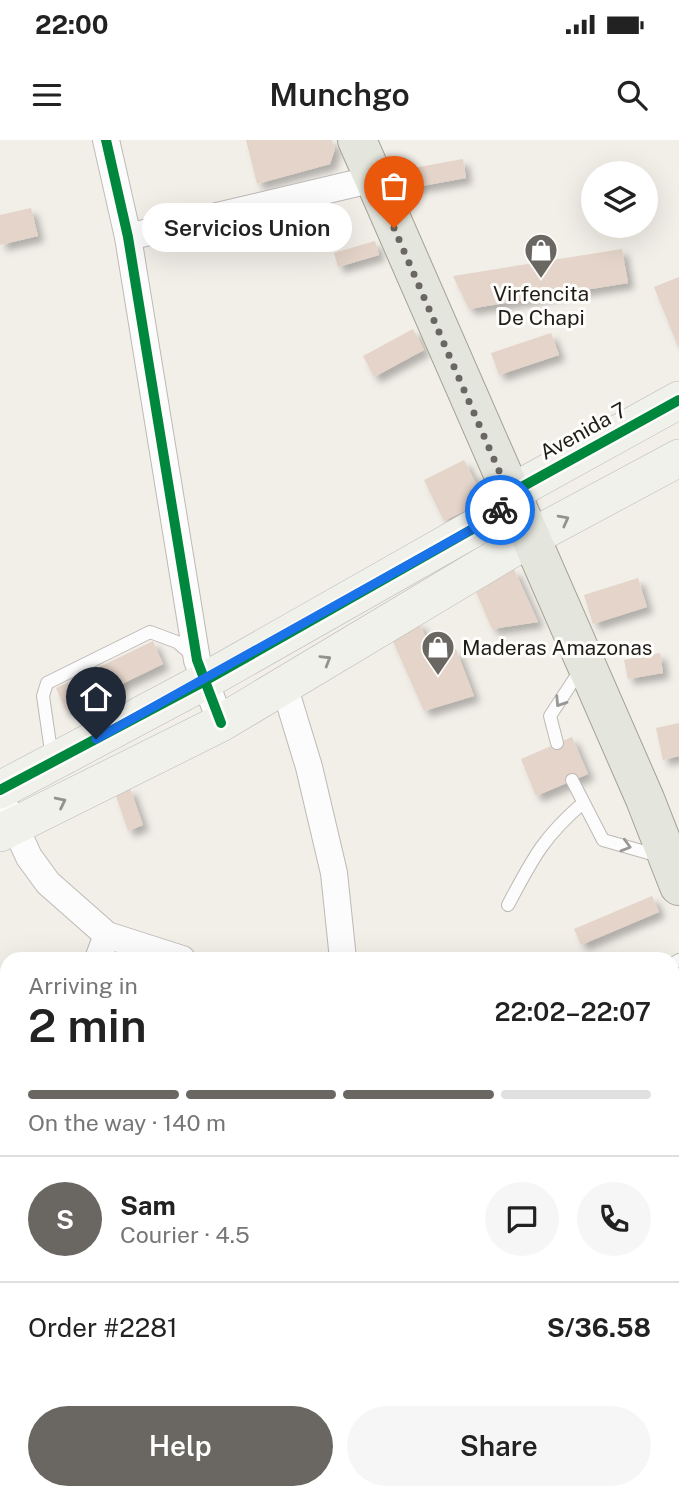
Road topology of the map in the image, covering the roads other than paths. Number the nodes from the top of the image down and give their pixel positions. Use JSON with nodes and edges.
{"nodes":[{"id":1,"x":106,"y":140,"type":"edge"},
{"id":2,"x":356,"y":140,"type":"edge"},
{"id":3,"x":374,"y":179,"type":"junction"},
{"id":4,"x":128,"y":237,"type":"junction"},
{"id":5,"x":679,"y":400,"type":"edge"},
{"id":6,"x":677,"y":465,"type":"edge"},
{"id":7,"x":509,"y":494,"type":"junction"},
{"id":8,"x":530,"y":538,"type":"junction"},
{"id":9,"x":585,"y":663,"type":"junction"},
{"id":10,"x":200,"y":671,"type":"junction"},
{"id":11,"x":284,"y":685,"type":"junction"},
{"id":12,"x":221,"y":723,"type":"junction"},
{"id":13,"x":557,"y":743,"type":"dead end"},
{"id":14,"x":52,"y":762,"type":"junction"},
{"id":15,"x":572,"y":780,"type":"dead end"},
{"id":16,"x":0,"y":785,"type":"edge"},
{"id":17,"x":0,"y":790,"type":"edge"},
{"id":18,"x":583,"y":803,"type":"junction"},
{"id":19,"x":7,"y":830,"type":"edge"},
{"id":20,"x":673,"y":872,"type":"edge"},
{"id":21,"x":508,"y":905,"type":"dead end"},
{"id":22,"x":102,"y":947,"type":"edge"},
{"id":23,"x":135,"y":952,"type":"edge"},
{"id":24,"x":341,"y":952,"type":"edge"}],
"edges":[{"from":1,"to":4,"type":"street"},
{"from":2,"to":3,"type":"main road"},
{"from":3,"to":4,"type":"street"},
{"from":3,"to":7,"type":"main road"},
{"from":4,"to":10,"type":"street"},
{"from":5,"to":7,"type":"street","name":"Avenida 7"},
{"from":8,"to":6,"type":"street","one_way":true},
{"from":7,"to":8,"type":"main road"},
{"from":7,"to":10,"type":"street","name":"Avenida 7"},
{"from":8,"to":9,"type":"main road"},
{"from":11,"to":8,"type":"street","one_way":true},
{"from":9,"to":13,"type":"lane","one_way":true},
{"from":9,"to":20,"type":"main road"},
{"from":10,"to":12,"type":"street"},
{"from":10,"to":14,"type":"street","name":"Avenida 7"},
{"from":10,"to":14,"type":"lane"},
{"from":11,"to":12,"type":"street"},
{"from":11,"to":24,"type":"street"},
{"from":19,"to":12,"type":"street","one_way":true},
{"from":14,"to":17,"type":"street","name":"Avenida 7"},
{"from":15,"to":18,"type":"lane"},
{"from":16,"to":17,"type":"street"},
{"from":17,"to":19,"type":"street"},
{"from":18,"to":20,"type":"lane","one_way":true},
{"from":18,"to":21,"type":"lane"},
{"from":19,"to":22,"type":"street"},
{"from":22,"to":23,"type":"street"}]}
